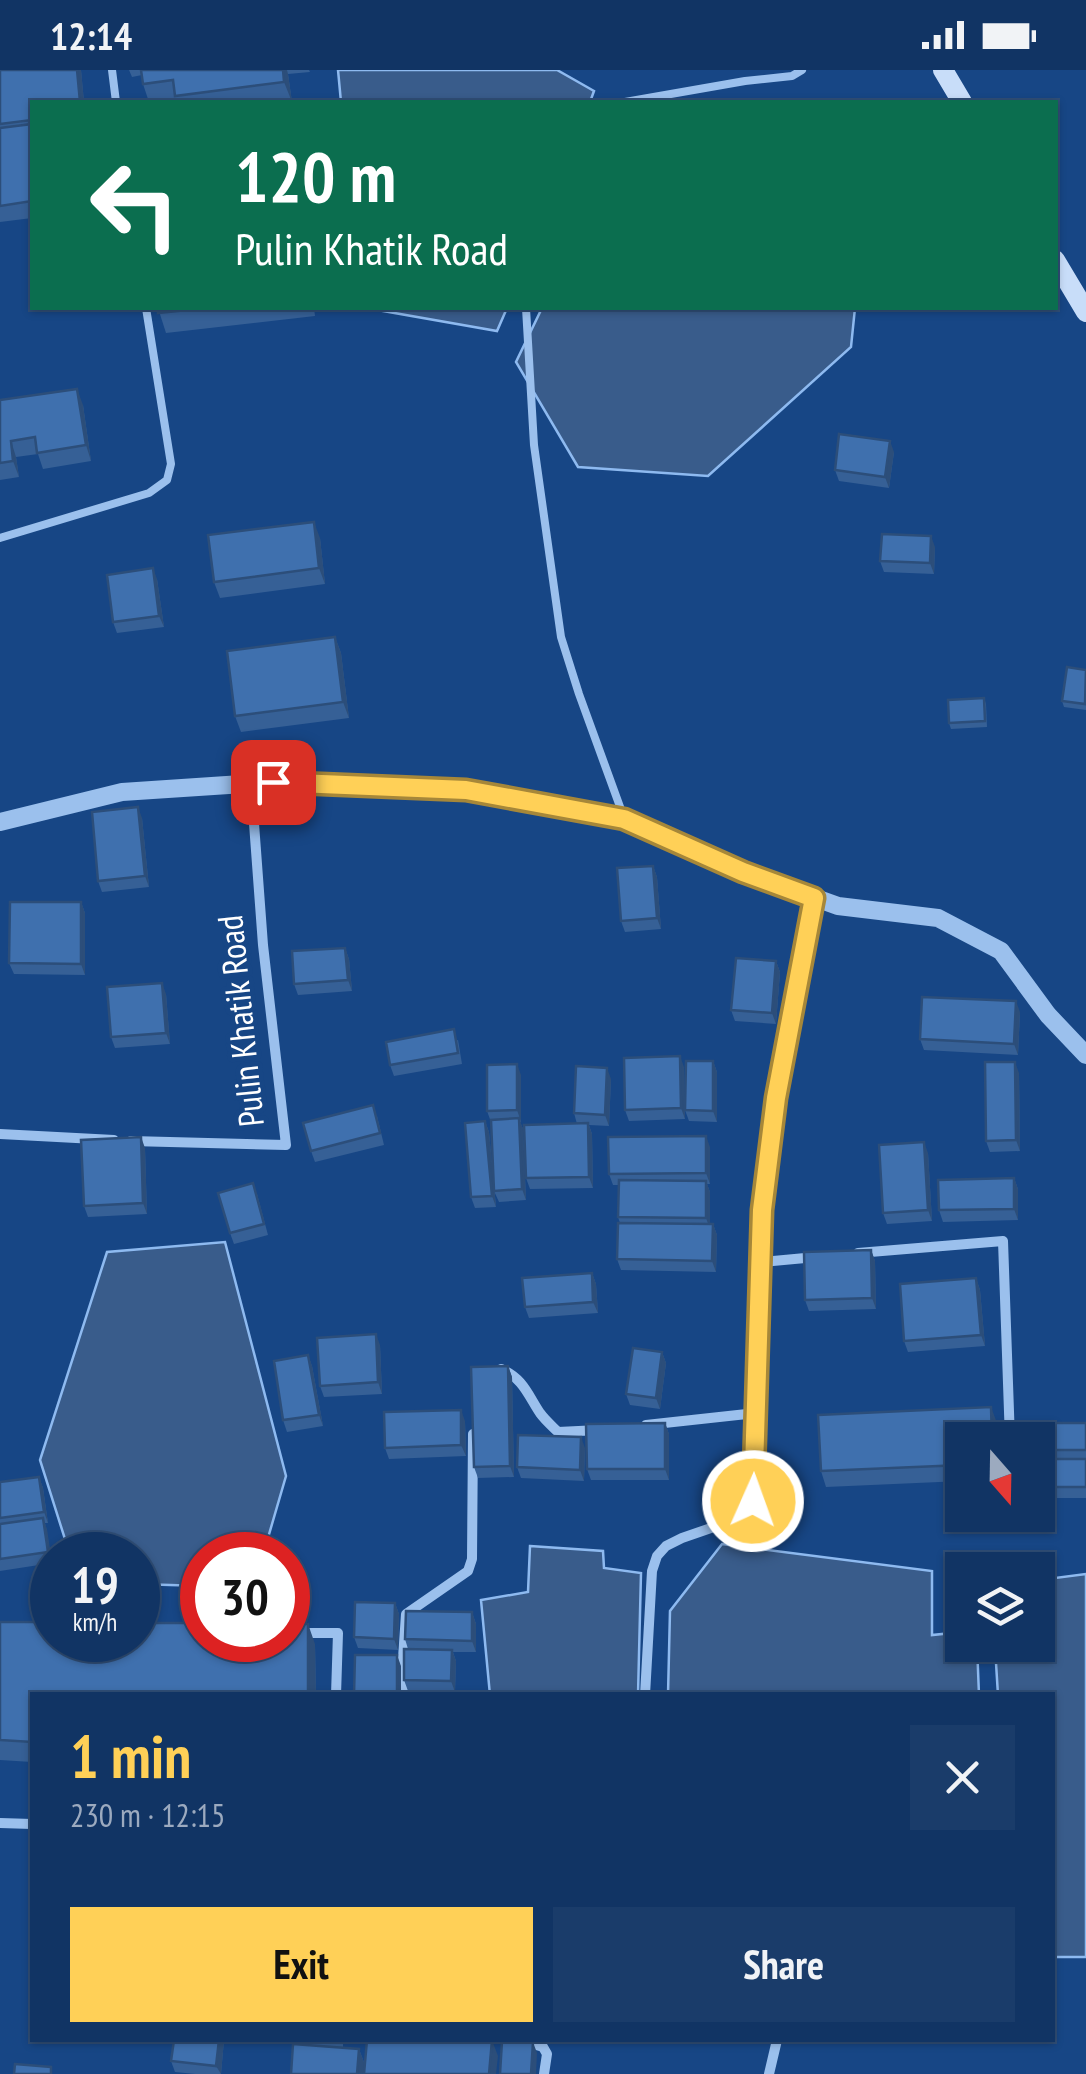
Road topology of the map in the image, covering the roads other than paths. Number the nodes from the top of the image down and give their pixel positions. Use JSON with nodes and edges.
{"nodes":[{"id":1,"x":112,"y":70,"type":"edge"},
{"id":2,"x":802,"y":70,"type":"edge"},
{"id":3,"x":943,"y":70,"type":"edge"},
{"id":4,"x":116,"y":100,"type":"edge"},
{"id":5,"x":636,"y":100,"type":"edge"},
{"id":6,"x":961,"y":100,"type":"edge"},
{"id":7,"x":1058,"y":265,"type":"edge"},
{"id":8,"x":146,"y":310,"type":"edge"},
{"id":9,"x":526,"y":310,"type":"edge"},
{"id":10,"x":1086,"y":312,"type":"edge"},
{"id":11,"x":0,"y":538,"type":"edge"},
{"id":12,"x":251,"y":784,"type":"junction"},
{"id":13,"x":624,"y":819,"type":"junction"},
{"id":14,"x":0,"y":822,"type":"edge"},
{"id":15,"x":814,"y":898,"type":"junction"},
{"id":16,"x":1086,"y":1055,"type":"edge"},
{"id":17,"x":0,"y":1134,"type":"edge"},
{"id":18,"x":855,"y":1254,"type":"edge"},
{"id":19,"x":836,"y":1255,"type":"edge"},
{"id":20,"x":762,"y":1262,"type":"junction"},
{"id":21,"x":492,"y":1369,"type":"edge"},
{"id":22,"x":756,"y":1412,"type":"junction"},
{"id":23,"x":1009,"y":1422,"type":"edge"},
{"id":24,"x":637,"y":1426,"type":"edge"},
{"id":25,"x":618,"y":1428,"type":"edge"},
{"id":26,"x":473,"y":1430,"type":"edge"},
{"id":27,"x":310,"y":1633,"type":"edge"},
{"id":28,"x":336,"y":1692,"type":"edge"},
{"id":29,"x":406,"y":1692,"type":"edge"},
{"id":30,"x":645,"y":1692,"type":"edge"},
{"id":31,"x":0,"y":1823,"type":"edge"},
{"id":32,"x":30,"y":1824,"type":"edge"},
{"id":33,"x":520,"y":2042,"type":"edge"},
{"id":34,"x":776,"y":2042,"type":"edge"},
{"id":35,"x":544,"y":2074,"type":"edge"},
{"id":36,"x":769,"y":2074,"type":"edge"}],
"edges":[{"from":1,"to":4,"type":"lane"},
{"from":2,"to":5,"type":"lane"},
{"from":3,"to":6,"type":"main road"},
{"from":7,"to":10,"type":"main road"},
{"from":8,"to":11,"type":"lane"},
{"from":9,"to":13,"type":"lane"},
{"from":12,"to":13,"type":"street"},
{"from":12,"to":14,"type":"street"},
{"from":12,"to":17,"type":"street","name":"Pulin Khatik Road"},
{"from":13,"to":15,"type":"street"},
{"from":15,"to":16,"type":"street"},
{"from":15,"to":20,"type":"street"},
{"from":18,"to":23,"type":"street"},
{"from":19,"to":20,"type":"street"},
{"from":20,"to":22,"type":"street"},
{"from":21,"to":25,"type":"street"},
{"from":22,"to":24,"type":"street"},
{"from":22,"to":30,"type":"street"},
{"from":26,"to":29,"type":"street"},
{"from":27,"to":28,"type":"street"},
{"from":31,"to":32,"type":"street"},
{"from":33,"to":35,"type":"street"},
{"from":34,"to":36,"type":"street"}]}
